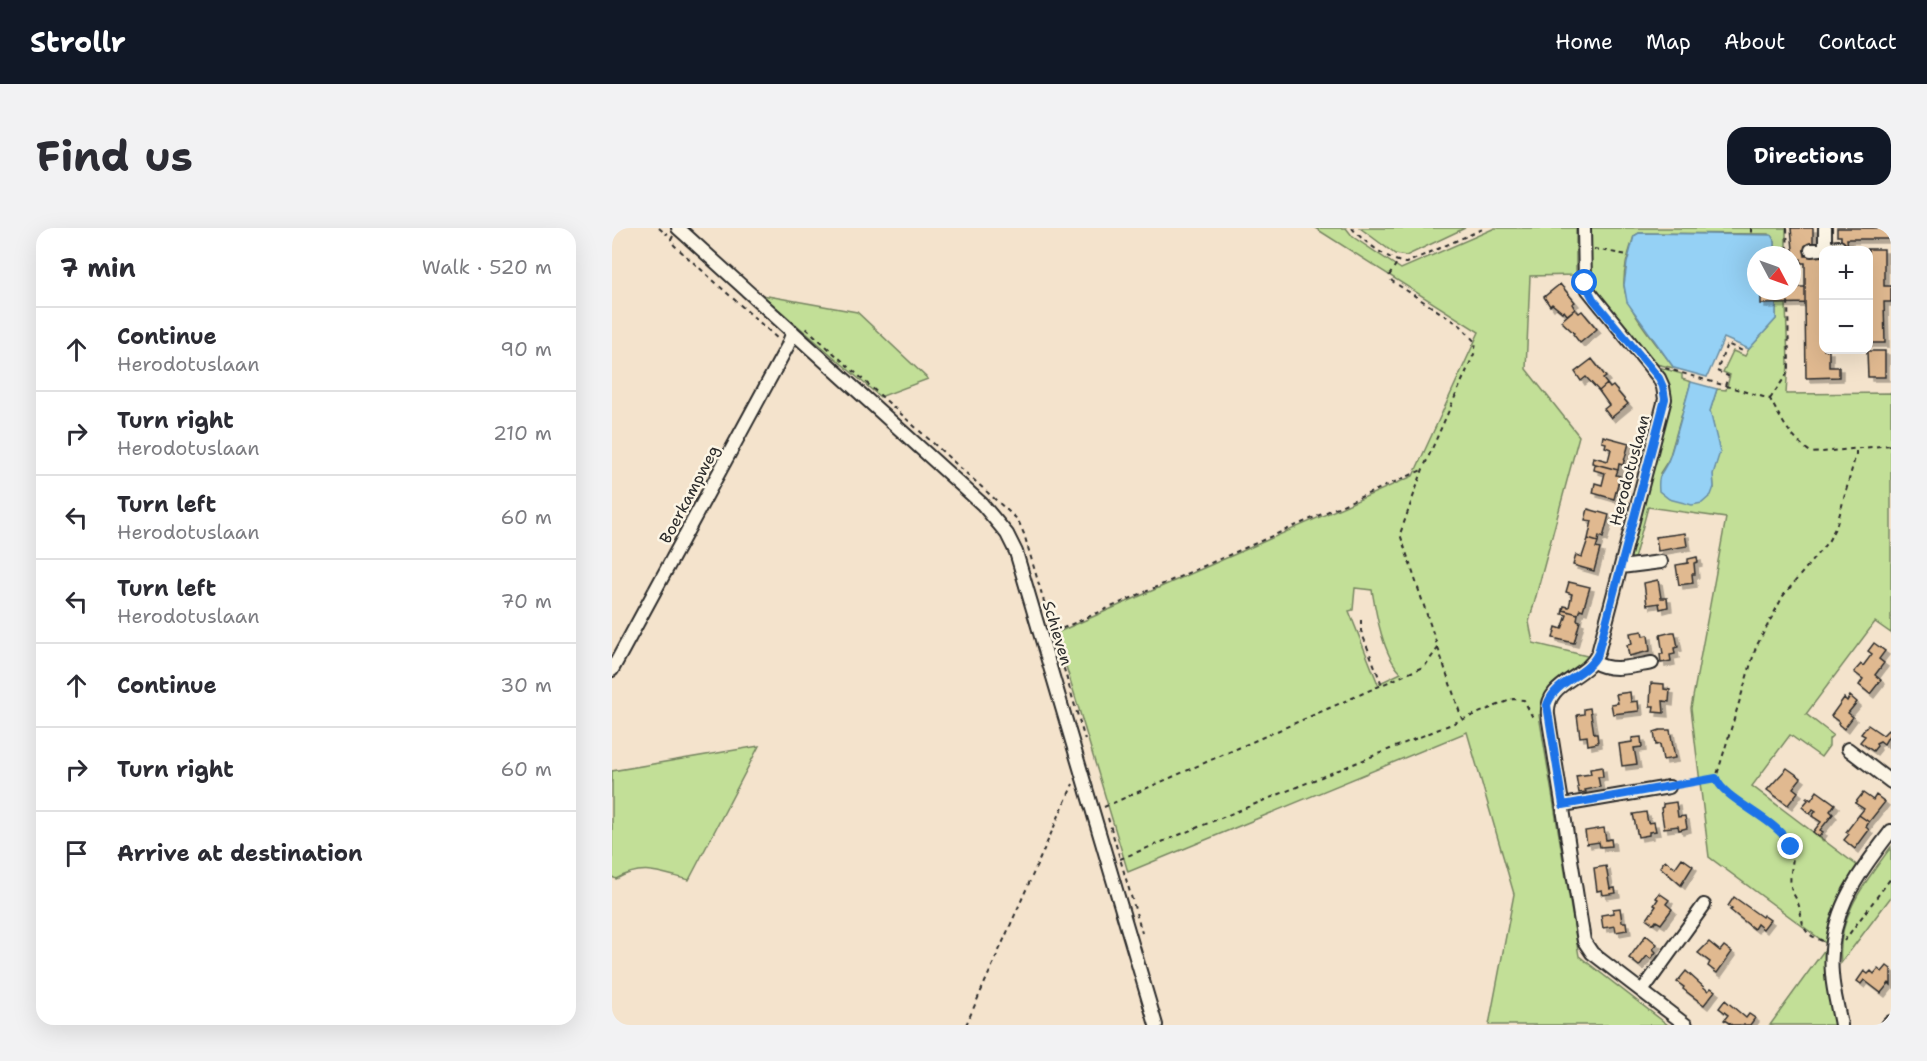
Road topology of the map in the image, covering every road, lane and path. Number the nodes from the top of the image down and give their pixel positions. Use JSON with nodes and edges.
{"nodes":[{"id":1,"x":678,"y":228,"type":"edge"},
{"id":2,"x":1352,"y":228,"type":"edge"},
{"id":3,"x":1485,"y":228,"type":"edge"},
{"id":4,"x":1584,"y":228,"type":"edge"},
{"id":5,"x":1751,"y":228,"type":"edge"},
{"id":6,"x":1787,"y":228,"type":"edge"},
{"id":7,"x":1825,"y":228,"type":"edge"},
{"id":8,"x":1751,"y":234,"type":"dead end"},
{"id":9,"x":1788,"y":246,"type":"edge"},
{"id":10,"x":1825,"y":246,"type":"edge"},
{"id":11,"x":1819,"y":249,"type":"edge"},
{"id":12,"x":1811,"y":250,"type":"dead end"},
{"id":13,"x":1628,"y":255,"type":"dead end"},
{"id":14,"x":1594,"y":259,"type":"dead end"},
{"id":15,"x":1398,"y":261,"type":"junction"},
{"id":16,"x":1788,"y":300,"type":"edge"},
{"id":17,"x":793,"y":332,"type":"junction"},
{"id":18,"x":787,"y":347,"type":"junction"},
{"id":19,"x":1745,"y":352,"type":"dead end"},
{"id":20,"x":1665,"y":368,"type":"dead end"},
{"id":21,"x":1725,"y":386,"type":"junction"},
{"id":22,"x":1770,"y":399,"type":"junction"},
{"id":23,"x":1891,"y":445,"type":"edge"},
{"id":24,"x":1856,"y":448,"type":"junction"},
{"id":25,"x":1423,"y":469,"type":"junction"},
{"id":26,"x":1661,"y":562,"type":"dead end"},
{"id":27,"x":1621,"y":567,"type":"junction"},
{"id":28,"x":1361,"y":620,"type":"dead end"},
{"id":29,"x":1054,"y":632,"type":"junction"},
{"id":30,"x":1438,"y":648,"type":"junction"},
{"id":31,"x":1594,"y":662,"type":"junction"},
{"id":32,"x":1652,"y":663,"type":"dead end"},
{"id":33,"x":612,"y":670,"type":"edge"},
{"id":34,"x":1382,"y":685,"type":"junction"},
{"id":35,"x":1548,"y":715,"type":"junction"},
{"id":36,"x":1462,"y":720,"type":"junction"},
{"id":37,"x":1086,"y":746,"type":"dead end"},
{"id":38,"x":1848,"y":749,"type":"dead end"},
{"id":39,"x":1082,"y":774,"type":"junction"},
{"id":40,"x":1716,"y":778,"type":"junction"},
{"id":41,"x":1891,"y":782,"type":"edge"},
{"id":42,"x":1669,"y":787,"type":"joint"},
{"id":43,"x":1563,"y":805,"type":"junction"},
{"id":44,"x":1104,"y":806,"type":"dead end"},
{"id":45,"x":1891,"y":831,"type":"edge"},
{"id":46,"x":1120,"y":859,"type":"dead end"},
{"id":47,"x":1891,"y":878,"type":"edge"},
{"id":48,"x":1704,"y":905,"type":"dead end"},
{"id":49,"x":1832,"y":944,"type":"junction"},
{"id":50,"x":1642,"y":991,"type":"junction"},
{"id":51,"x":966,"y":1025,"type":"edge"},
{"id":52,"x":1156,"y":1025,"type":"edge"},
{"id":53,"x":1686,"y":1025,"type":"edge"},
{"id":54,"x":1841,"y":1025,"type":"edge"}],
"edges":[{"from":1,"to":17,"type":"street","name":"Schieven"},
{"from":1,"to":18,"type":"path"},
{"from":2,"to":15,"type":"path"},
{"from":3,"to":15,"type":"path"},
{"from":4,"to":27,"type":"street","name":"Herodotuslaan"},
{"from":5,"to":8,"type":"path"},
{"from":6,"to":9,"type":"path"},
{"from":7,"to":10,"type":"street"},
{"from":11,"to":12,"type":"street"},
{"from":13,"to":14,"type":"path"},
{"from":15,"to":25,"type":"path"},
{"from":16,"to":22,"type":"path"},
{"from":17,"to":18,"type":"street","name":"Boerkampweg"},
{"from":17,"to":29,"type":"path","name":"Schieven"},
{"from":17,"to":39,"type":"street","name":"Schieven"},
{"from":18,"to":33,"type":"street","name":"Boerkampweg"},
{"from":19,"to":21,"type":"path"},
{"from":20,"to":21,"type":"path"},
{"from":21,"to":22,"type":"path"},
{"from":22,"to":24,"type":"path"},
{"from":23,"to":24,"type":"path"},
{"from":24,"to":40,"type":"path"},
{"from":25,"to":29,"type":"path"},
{"from":25,"to":30,"type":"path"},
{"from":26,"to":27,"type":"street"},
{"from":27,"to":31,"type":"street","name":"Herodotuslaan"},
{"from":28,"to":34,"type":"path"},
{"from":29,"to":37,"type":"path","name":"Schieven"},
{"from":30,"to":34,"type":"path"},
{"from":30,"to":36,"type":"path"},
{"from":31,"to":32,"type":"street"},
{"from":31,"to":35,"type":"street"},
{"from":34,"to":44,"type":"path"},
{"from":35,"to":36,"type":"path"},
{"from":35,"to":43,"type":"street"},
{"from":36,"to":46,"type":"path"},
{"from":38,"to":41,"type":"street"},
{"from":39,"to":51,"type":"path"},
{"from":39,"to":52,"type":"street","name":"Schieven"},
{"from":40,"to":42,"type":"path"},
{"from":40,"to":49,"type":"path"},
{"from":42,"to":43,"type":"street"},
{"from":43,"to":50,"type":"street"},
{"from":45,"to":49,"type":"street"},
{"from":47,"to":49,"type":"path"},
{"from":48,"to":50,"type":"street"},
{"from":49,"to":54,"type":"street"},
{"from":50,"to":53,"type":"street"}]}
